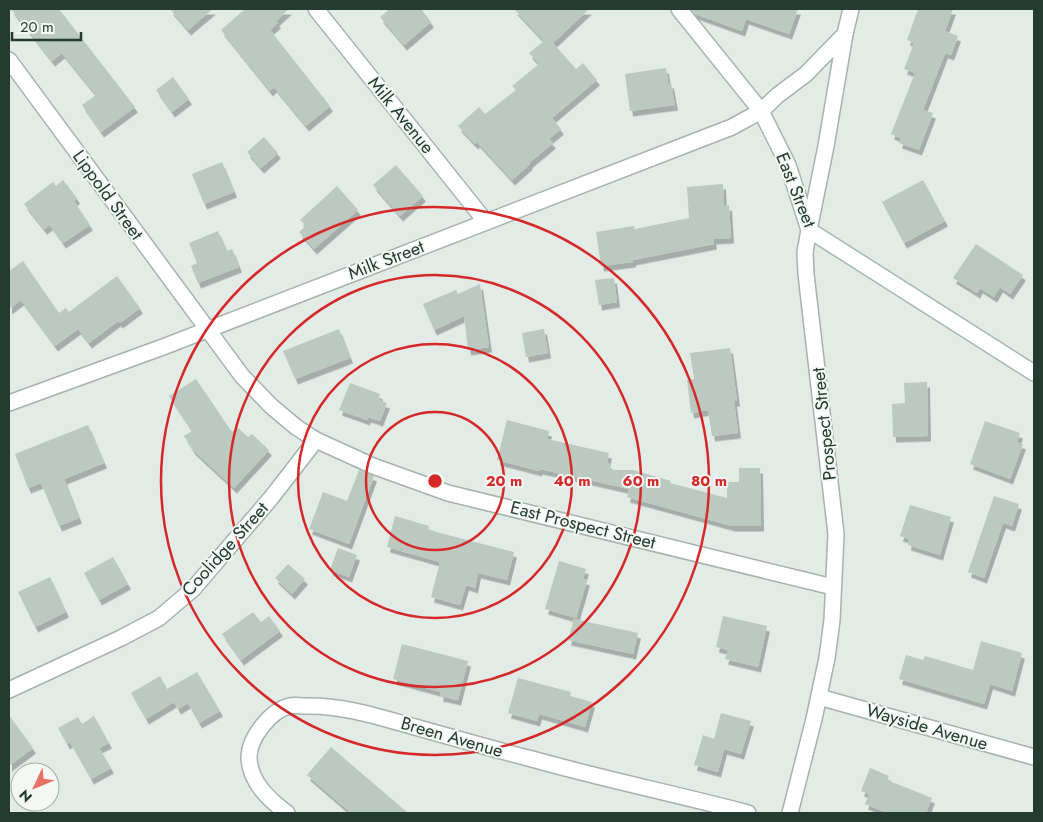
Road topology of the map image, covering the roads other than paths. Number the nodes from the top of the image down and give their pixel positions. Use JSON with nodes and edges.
{"nodes":[{"id":1,"x":316,"y":9,"type":"edge"},
{"id":2,"x":679,"y":9,"type":"edge"},
{"id":3,"x":851,"y":9,"type":"edge"},
{"id":4,"x":845,"y":34,"type":"junction"},
{"id":5,"x":9,"y":60,"type":"edge"},
{"id":6,"x":761,"y":111,"type":"junction"},
{"id":7,"x":486,"y":222,"type":"junction"},
{"id":8,"x":809,"y":230,"type":"junction"},
{"id":9,"x":207,"y":330,"type":"junction"},
{"id":10,"x":1034,"y":373,"type":"edge"},
{"id":11,"x":11,"y":399,"type":"edge"},
{"id":12,"x":316,"y":440,"type":"junction"},
{"id":13,"x":834,"y":587,"type":"junction"},
{"id":14,"x":9,"y":690,"type":"edge"},
{"id":15,"x":819,"y":696,"type":"junction"},
{"id":16,"x":1034,"y":757,"type":"edge"},
{"id":17,"x":287,"y":813,"type":"edge"},
{"id":18,"x":748,"y":813,"type":"edge"},
{"id":19,"x":790,"y":813,"type":"edge"}],
"edges":[{"from":1,"to":7,"type":"street","name":"Milk Avenue"},
{"from":2,"to":6,"type":"street","name":"East Street"},
{"from":3,"to":4,"type":"street","name":"Prospect Street"},
{"from":4,"to":6,"type":"street"},
{"from":4,"to":8,"type":"street","name":"Prospect Street"},
{"from":5,"to":9,"type":"street","name":"Lippold Street"},
{"from":6,"to":7,"type":"street","name":"Milk Street"},
{"from":6,"to":8,"type":"street","name":"East Street"},
{"from":7,"to":9,"type":"street","name":"Milk Street"},
{"from":8,"to":10,"type":"street","name":"East Street"},
{"from":8,"to":13,"type":"street","name":"Prospect Street"},
{"from":9,"to":11,"type":"street","name":"Milk Street"},
{"from":9,"to":12,"type":"street","name":"East Prospect Street"},
{"from":12,"to":13,"type":"street","name":"East Prospect Street"},
{"from":12,"to":14,"type":"street","name":"Coolidge Street"},
{"from":13,"to":15,"type":"street","name":"Prospect Street"},
{"from":15,"to":16,"type":"street","name":"Wayside Avenue"},
{"from":15,"to":19,"type":"street","name":"Prospect Street"},
{"from":17,"to":18,"type":"street","name":"Breen Avenue"}]}
